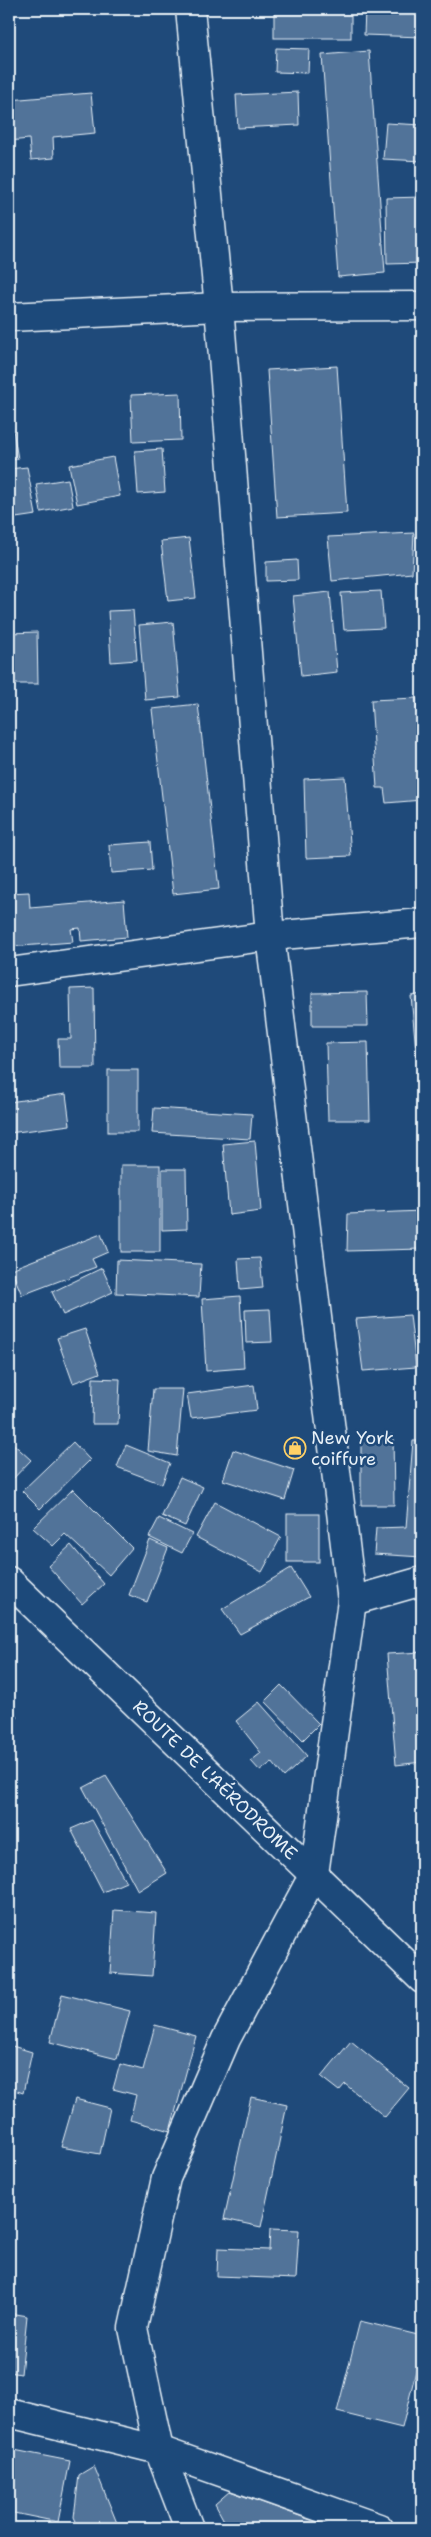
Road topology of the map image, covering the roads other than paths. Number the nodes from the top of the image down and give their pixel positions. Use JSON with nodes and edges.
{"nodes":[{"id":1,"x":190,"y":9,"type":"edge"},
{"id":2,"x":422,"y":306,"type":"edge"},
{"id":3,"x":219,"y":307,"type":"junction"},
{"id":4,"x":9,"y":316,"type":"edge"},
{"id":5,"x":422,"y":923,"type":"edge"},
{"id":6,"x":270,"y":936,"type":"junction"},
{"id":7,"x":9,"y":972,"type":"edge"},
{"id":8,"x":9,"y":1581,"type":"edge"},
{"id":9,"x":422,"y":1581,"type":"edge"},
{"id":10,"x":352,"y":1601,"type":"junction"},
{"id":11,"x":314,"y":1874,"type":"junction"},
{"id":12,"x":422,"y":1979,"type":"edge"},
{"id":13,"x":9,"y":2412,"type":"edge"},
{"id":14,"x":159,"y":2450,"type":"junction"},
{"id":15,"x":189,"y":2528,"type":"edge"},
{"id":16,"x":379,"y":2528,"type":"edge"}],
"edges":[{"from":1,"to":3,"type":"street"},
{"from":2,"to":3,"type":"street"},
{"from":3,"to":4,"type":"street"},
{"from":3,"to":6,"type":"street"},
{"from":5,"to":6,"type":"street"},
{"from":6,"to":7,"type":"street"},
{"from":6,"to":10,"type":"street"},
{"from":8,"to":11,"type":"street","name":"ROUTE DE L'AÉRODROME"},
{"from":9,"to":10,"type":"street"},
{"from":10,"to":11,"type":"street"},
{"from":11,"to":12,"type":"street","name":"ROUTE DE L'AÉRODROME"},
{"from":11,"to":14,"type":"street"},
{"from":13,"to":14,"type":"street"},
{"from":14,"to":15,"type":"street"},
{"from":14,"to":16,"type":"street"}]}
